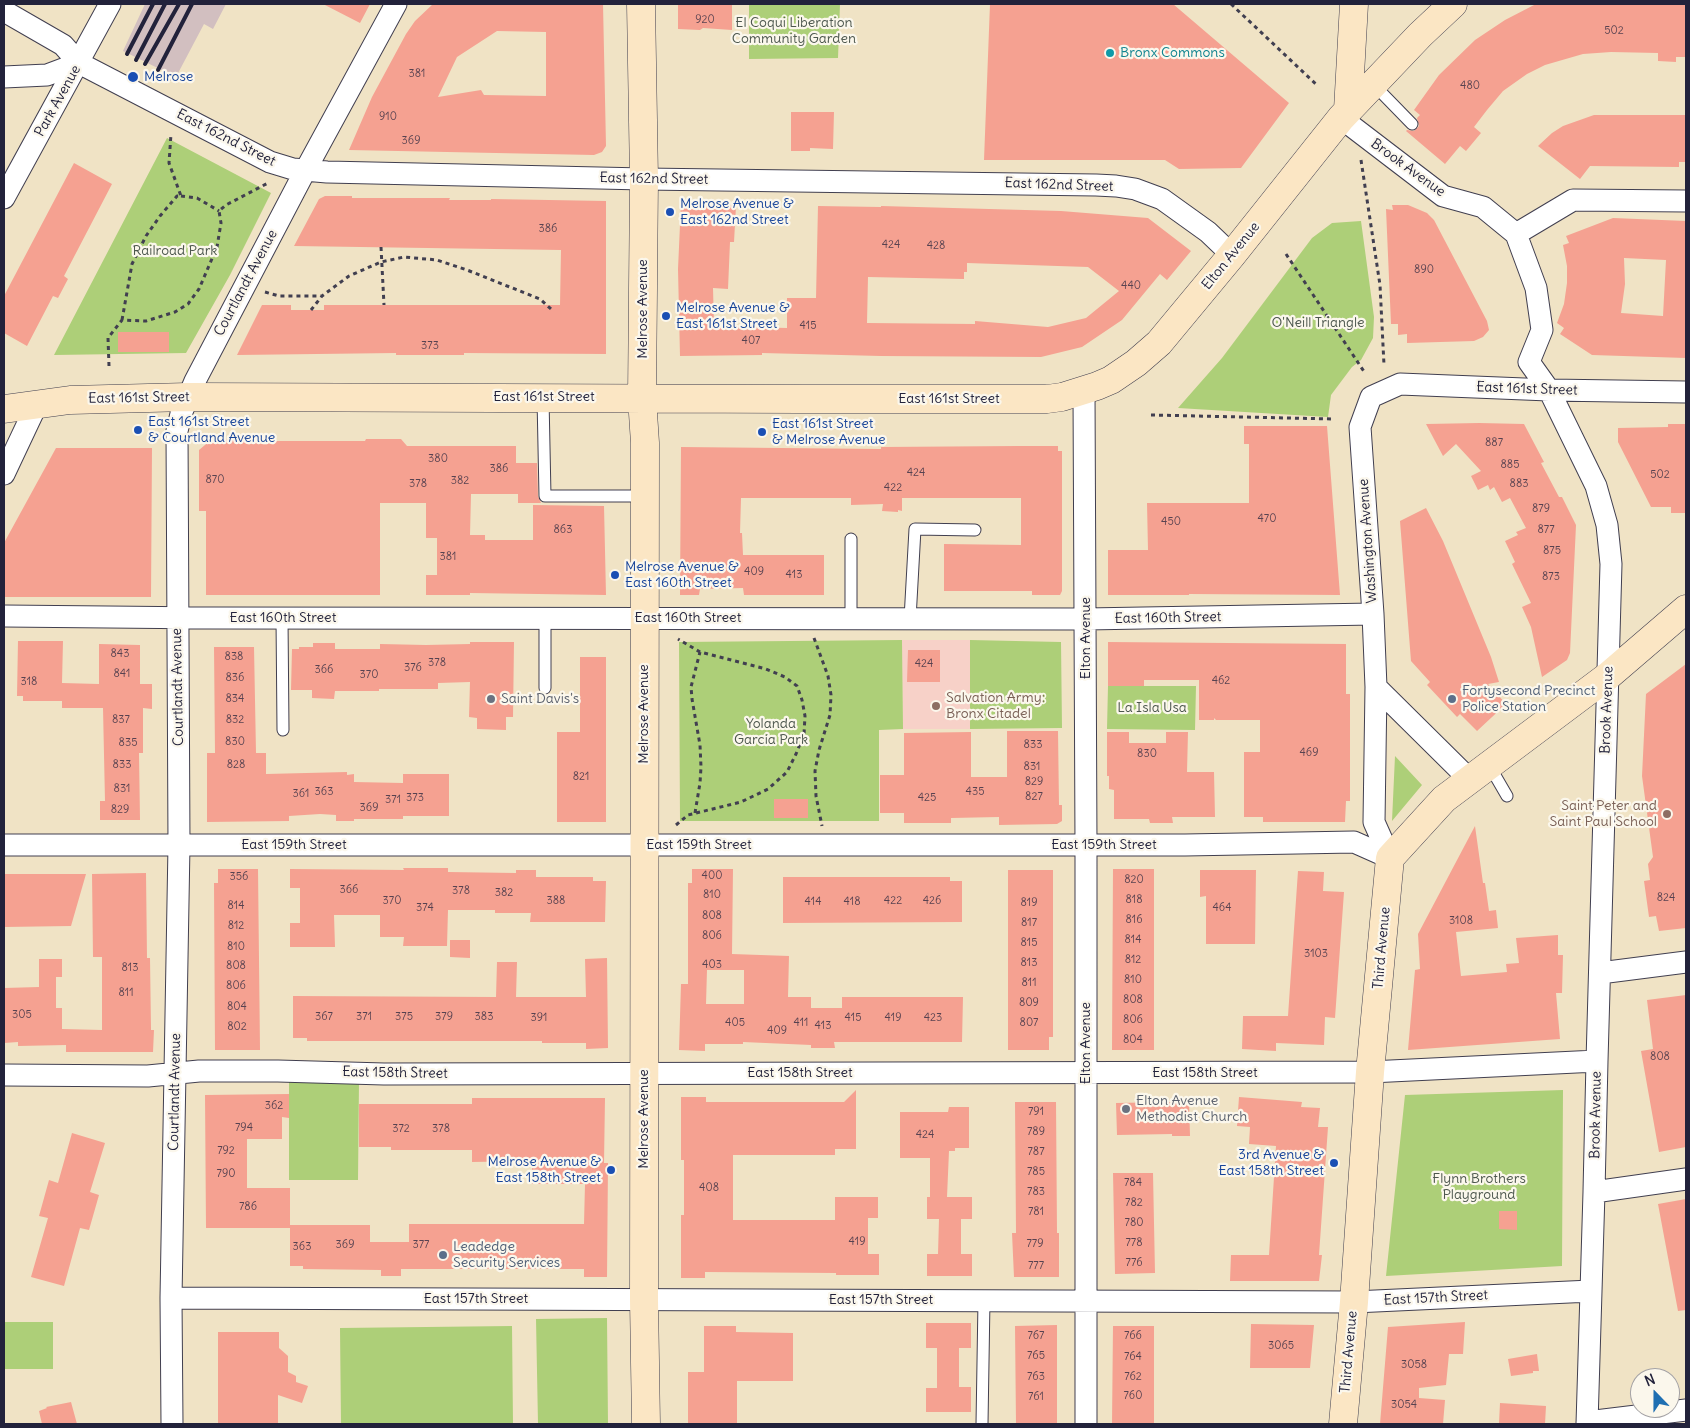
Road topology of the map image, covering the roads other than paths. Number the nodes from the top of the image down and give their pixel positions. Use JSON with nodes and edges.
{"nodes":[{"id":1,"x":109,"y":4,"type":"edge"},
{"id":2,"x":396,"y":4,"type":"edge"},
{"id":3,"x":641,"y":4,"type":"edge"},
{"id":4,"x":1354,"y":4,"type":"edge"},
{"id":5,"x":1453,"y":4,"type":"edge"},
{"id":6,"x":4,"y":11,"type":"edge"},
{"id":7,"x":79,"y":63,"type":"junction"},
{"id":8,"x":4,"y":77,"type":"edge"},
{"id":9,"x":1373,"y":84,"type":"junction"},
{"id":10,"x":1344,"y":114,"type":"junction"},
{"id":11,"x":1412,"y":124,"type":"dead end"},
{"id":12,"x":305,"y":171,"type":"junction"},
{"id":13,"x":644,"y":179,"type":"junction"},
{"id":14,"x":4,"y":198,"type":"edge"},
{"id":15,"x":1686,"y":201,"type":"edge"},
{"id":16,"x":1516,"y":234,"type":"junction"},
{"id":17,"x":1232,"y":255,"type":"junction"},
{"id":18,"x":1549,"y":390,"type":"junction"},
{"id":19,"x":1084,"y":391,"type":"junction"},
{"id":20,"x":1686,"y":392,"type":"edge"},
{"id":21,"x":188,"y":396,"type":"junction"},
{"id":22,"x":1371,"y":397,"type":"joint"},
{"id":23,"x":543,"y":398,"type":"junction"},
{"id":24,"x":642,"y":398,"type":"junction"},
{"id":25,"x":37,"y":404,"type":"junction"},
{"id":26,"x":4,"y":409,"type":"edge"},
{"id":27,"x":4,"y":474,"type":"edge"},
{"id":28,"x":644,"y":496,"type":"junction"},
{"id":29,"x":975,"y":530,"type":"dead end"},
{"id":30,"x":851,"y":539,"type":"dead end"},
{"id":31,"x":1686,"y":609,"type":"edge"},
{"id":32,"x":1373,"y":614,"type":"junction"},
{"id":33,"x":4,"y":616,"type":"edge"},
{"id":34,"x":177,"y":618,"type":"junction"},
{"id":35,"x":282,"y":618,"type":"junction"},
{"id":36,"x":546,"y":618,"type":"junction"},
{"id":37,"x":644,"y":618,"type":"junction"},
{"id":38,"x":851,"y":619,"type":"junction"},
{"id":39,"x":910,"y":619,"type":"junction"},
{"id":40,"x":1086,"y":620,"type":"junction"},
{"id":41,"x":1608,"y":676,"type":"junction"},
{"id":42,"x":1376,"y":686,"type":"junction"},
{"id":43,"x":546,"y":688,"type":"dead end"},
{"id":44,"x":283,"y":730,"type":"dead end"},
{"id":45,"x":1479,"y":772,"type":"junction"},
{"id":46,"x":1507,"y":796,"type":"dead end"},
{"id":47,"x":179,"y":844,"type":"junction"},
{"id":48,"x":4,"y":845,"type":"edge"},
{"id":49,"x":644,"y":845,"type":"junction"},
{"id":50,"x":1086,"y":845,"type":"junction"},
{"id":51,"x":1390,"y":858,"type":"junction"},
{"id":52,"x":1686,"y":962,"type":"edge"},
{"id":53,"x":1600,"y":973,"type":"junction"},
{"id":54,"x":1596,"y":1061,"type":"junction"},
{"id":55,"x":1370,"y":1072,"type":"junction"},
{"id":56,"x":644,"y":1073,"type":"junction"},
{"id":57,"x":1086,"y":1073,"type":"junction"},
{"id":58,"x":175,"y":1074,"type":"junction"},
{"id":59,"x":4,"y":1075,"type":"edge"},
{"id":60,"x":1686,"y":1179,"type":"edge"},
{"id":61,"x":1594,"y":1192,"type":"junction"},
{"id":62,"x":1591,"y":1291,"type":"junction"},
{"id":63,"x":172,"y":1298,"type":"junction"},
{"id":64,"x":644,"y":1300,"type":"junction"},
{"id":65,"x":984,"y":1300,"type":"junction"},
{"id":66,"x":1086,"y":1300,"type":"junction"},
{"id":67,"x":1354,"y":1302,"type":"junction"},
{"id":68,"x":1686,"y":1410,"type":"edge"},
{"id":69,"x":1587,"y":1423,"type":"edge"},
{"id":70,"x":172,"y":1424,"type":"edge"},
{"id":71,"x":646,"y":1424,"type":"edge"},
{"id":72,"x":982,"y":1424,"type":"edge"},
{"id":73,"x":1086,"y":1424,"type":"edge"},
{"id":74,"x":1343,"y":1424,"type":"edge"}],
"edges":[{"from":1,"to":7,"type":"street","name":"Park Avenue"},
{"from":2,"to":12,"type":"street","name":"Courtlandt Avenue"},
{"from":3,"to":13,"type":"main road","name":"Melrose Avenue"},
{"from":4,"to":10,"type":"main road"},
{"from":5,"to":9,"type":"main road","name":"Elton Avenue"},
{"from":6,"to":7,"type":"street","name":"East 162nd Street"},
{"from":7,"to":8,"type":"street"},
{"from":7,"to":12,"type":"street","name":"East 162nd Street"},
{"from":7,"to":14,"type":"street","name":"Park Avenue"},
{"from":9,"to":10,"type":"main road","name":"Elton Avenue"},
{"from":9,"to":11,"type":"lane"},
{"from":10,"to":16,"type":"street","name":"Brook Avenue"},
{"from":10,"to":17,"type":"main road","name":"Elton Avenue"},
{"from":12,"to":13,"type":"street","name":"East 162nd Street"},
{"from":12,"to":21,"type":"street","name":"Courtlandt Avenue"},
{"from":13,"to":17,"type":"street","name":"East 162nd Street"},
{"from":13,"to":24,"type":"main road","name":"Melrose Avenue"},
{"from":15,"to":16,"type":"street"},
{"from":16,"to":18,"type":"street","name":"Brook Avenue"},
{"from":17,"to":19,"type":"main road","name":"Elton Avenue"},
{"from":18,"to":20,"type":"street","name":"East 161st Street"},
{"from":18,"to":22,"type":"street","name":"East 161st Street"},
{"from":18,"to":41,"type":"street","name":"Brook Avenue"},
{"from":19,"to":24,"type":"main road","name":"East 161st Street"},
{"from":19,"to":40,"type":"street","name":"Elton Avenue"},
{"from":21,"to":23,"type":"main road","name":"East 161st Street"},
{"from":21,"to":25,"type":"main road","name":"East 161st Street"},
{"from":21,"to":34,"type":"street","name":"Courtlandt Avenue"},
{"from":22,"to":32,"type":"street","name":"Washington Avenue"},
{"from":23,"to":24,"type":"main road","name":"East 161st Street"},
{"from":23,"to":28,"type":"lane"},
{"from":24,"to":28,"type":"main road","name":"Melrose Avenue"},
{"from":25,"to":26,"type":"main road","name":"East 161st Street"},
{"from":25,"to":27,"type":"street"},
{"from":28,"to":37,"type":"main road","name":"Melrose Avenue"},
{"from":29,"to":39,"type":"lane"},
{"from":30,"to":38,"type":"lane"},
{"from":31,"to":41,"type":"main road"},
{"from":32,"to":40,"type":"street","name":"East 160th Street"},
{"from":32,"to":42,"type":"street","name":"Washington Avenue"},
{"from":33,"to":34,"type":"street","name":"East 160th Street"},
{"from":34,"to":35,"type":"street","name":"East 160th Street"},
{"from":34,"to":47,"type":"street","name":"Courtlandt Avenue"},
{"from":35,"to":36,"type":"street","name":"East 160th Street"},
{"from":35,"to":44,"type":"lane"},
{"from":36,"to":37,"type":"street","name":"East 160th Street"},
{"from":36,"to":43,"type":"lane"},
{"from":37,"to":38,"type":"street","name":"East 160th Street"},
{"from":37,"to":49,"type":"main road","name":"Melrose Avenue"},
{"from":38,"to":39,"type":"street","name":"East 160th Street"},
{"from":39,"to":40,"type":"street","name":"East 160th Street"},
{"from":40,"to":50,"type":"street","name":"Elton Avenue"},
{"from":41,"to":45,"type":"main road"},
{"from":41,"to":53,"type":"street","name":"Brook Avenue"},
{"from":42,"to":45,"type":"street"},
{"from":42,"to":51,"type":"street","name":"Washington Avenue"},
{"from":45,"to":46,"type":"lane"},
{"from":45,"to":51,"type":"main road"},
{"from":47,"to":48,"type":"street","name":"East 159th Street"},
{"from":47,"to":49,"type":"street","name":"East 159th Street"},
{"from":47,"to":58,"type":"street","name":"Courtlandt Avenue"},
{"from":49,"to":50,"type":"street","name":"East 159th Street"},
{"from":49,"to":56,"type":"main road","name":"Melrose Avenue"},
{"from":50,"to":51,"type":"street","name":"East 159th Street"},
{"from":50,"to":57,"type":"street","name":"Elton Avenue"},
{"from":51,"to":55,"type":"main road","name":"Third Avenue"},
{"from":52,"to":53,"type":"street"},
{"from":53,"to":54,"type":"street","name":"Brook Avenue"},
{"from":54,"to":55,"type":"street","name":"East 158th Street"},
{"from":54,"to":61,"type":"street","name":"Brook Avenue"},
{"from":55,"to":57,"type":"street","name":"East 158th Street"},
{"from":55,"to":67,"type":"main road","name":"Third Avenue"},
{"from":56,"to":57,"type":"street","name":"East 158th Street"},
{"from":56,"to":58,"type":"street","name":"East 158th Street"},
{"from":56,"to":64,"type":"main road","name":"Melrose Avenue"},
{"from":57,"to":66,"type":"street","name":"Elton Avenue"},
{"from":58,"to":59,"type":"street","name":"East 158th Street"},
{"from":58,"to":63,"type":"street","name":"Courtlandt Avenue"},
{"from":60,"to":61,"type":"street"},
{"from":61,"to":62,"type":"street","name":"Brook Avenue"},
{"from":62,"to":67,"type":"street","name":"East 157th Street"},
{"from":62,"to":69,"type":"street","name":"Brook Avenue"},
{"from":63,"to":64,"type":"street","name":"East 157th Street"},
{"from":63,"to":70,"type":"street","name":"Courtlandt Avenue"},
{"from":64,"to":65,"type":"street","name":"East 157th Street"},
{"from":64,"to":71,"type":"main road","name":"Melrose Avenue"},
{"from":65,"to":66,"type":"street","name":"East 157th Street"},
{"from":65,"to":72,"type":"lane"},
{"from":66,"to":67,"type":"street","name":"East 157th Street"},
{"from":66,"to":73,"type":"street","name":"Elton Avenue"},
{"from":67,"to":74,"type":"main road","name":"Third Avenue"},
{"from":68,"to":69,"type":"street"}]}
